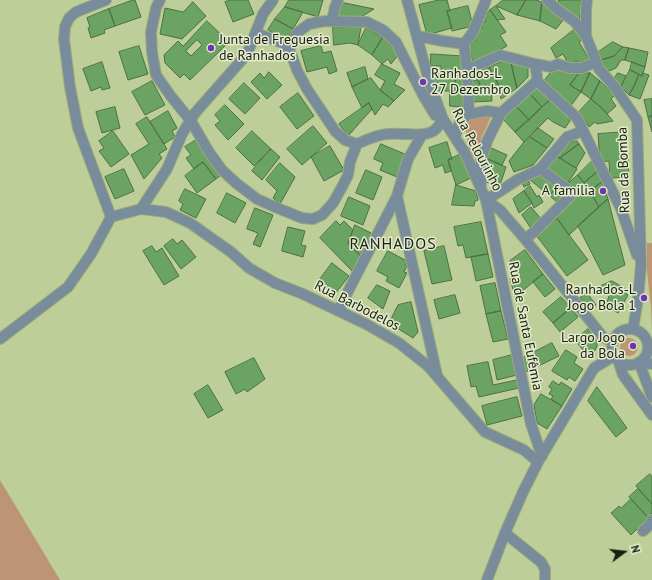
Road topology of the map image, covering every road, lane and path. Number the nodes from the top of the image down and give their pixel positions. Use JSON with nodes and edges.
{"nodes":[{"id":1,"x":106,"y":0,"type":"edge"},
{"id":2,"x":160,"y":0,"type":"edge"},
{"id":3,"x":273,"y":0,"type":"edge"},
{"id":4,"x":338,"y":0,"type":"edge"},
{"id":5,"x":407,"y":0,"type":"edge"},
{"id":6,"x":486,"y":0,"type":"edge"},
{"id":7,"x":547,"y":0,"type":"edge"},
{"id":8,"x":587,"y":0,"type":"edge"},
{"id":9,"x":332,"y":21,"type":"junction"},
{"id":10,"x":256,"y":33,"type":"junction"},
{"id":11,"x":417,"y":36,"type":"junction"},
{"id":12,"x":586,"y":36,"type":"junction"},
{"id":13,"x":464,"y":44,"type":"junction"},
{"id":14,"x":289,"y":50,"type":"junction"},
{"id":15,"x":596,"y":62,"type":"junction"},
{"id":16,"x":535,"y":64,"type":"junction"},
{"id":17,"x":467,"y":70,"type":"junction"},
{"id":18,"x":537,"y":81,"type":"junction"},
{"id":19,"x":501,"y":113,"type":"junction"},
{"id":20,"x":469,"y":114,"type":"junction"},
{"id":21,"x":443,"y":119,"type":"junction"},
{"id":22,"x":191,"y":121,"type":"junction"},
{"id":23,"x":583,"y":131,"type":"junction"},
{"id":24,"x":422,"y":135,"type":"junction"},
{"id":25,"x":455,"y":137,"type":"junction"},
{"id":26,"x":357,"y":144,"type":"junction"},
{"id":27,"x":540,"y":169,"type":"junction"},
{"id":28,"x":481,"y":188,"type":"junction"},
{"id":29,"x":397,"y":196,"type":"junction"},
{"id":30,"x":486,"y":200,"type":"junction"},
{"id":31,"x":141,"y":209,"type":"junction"},
{"id":32,"x":111,"y":217,"type":"junction"},
{"id":33,"x":525,"y":239,"type":"junction"},
{"id":34,"x":641,"y":265,"type":"junction"},
{"id":35,"x":338,"y":311,"type":"junction"},
{"id":36,"x":633,"y":329,"type":"junction"},
{"id":37,"x":0,"y":339,"type":"edge"},
{"id":38,"x":649,"y":341,"type":"edge"},
{"id":39,"x":612,"y":342,"type":"junction"},
{"id":40,"x":616,"y":358,"type":"junction"},
{"id":41,"x":639,"y":362,"type":"junction"},
{"id":42,"x":652,"y":364,"type":"edge"},
{"id":43,"x":438,"y":378,"type":"junction"},
{"id":44,"x":652,"y":397,"type":"edge"},
{"id":45,"x":652,"y":415,"type":"edge"},
{"id":46,"x":540,"y":459,"type":"junction"},
{"id":47,"x":652,"y":520,"type":"edge"},
{"id":48,"x":643,"y":531,"type":"dead end"},
{"id":49,"x":505,"y":533,"type":"junction"},
{"id":50,"x":487,"y":580,"type":"edge"},
{"id":51,"x":545,"y":580,"type":"edge"}],
"edges":[{"from":1,"to":32,"type":"street"},
{"from":2,"to":22,"type":"street"},
{"from":3,"to":10,"type":"street"},
{"from":4,"to":9,"type":"street"},
{"from":5,"to":11,"type":"street","name":"Rua Pelourinho"},
{"from":6,"to":13,"type":"street"},
{"from":7,"to":12,"type":"street"},
{"from":8,"to":12,"type":"street","name":"Rua da Bomba"},
{"from":9,"to":14,"type":"street"},
{"from":9,"to":21,"type":"street"},
{"from":10,"to":14,"type":"street"},
{"from":10,"to":22,"type":"street"},
{"from":11,"to":13,"type":"street"},
{"from":11,"to":21,"type":"street","name":"Rua Pelourinho"},
{"from":12,"to":15,"type":"street","name":"Rua da Bomba"},
{"from":13,"to":17,"type":"street"},
{"from":14,"to":26,"type":"street"},
{"from":15,"to":16,"type":"street"},
{"from":15,"to":34,"type":"street","name":"Rua da Bomba"},
{"from":16,"to":17,"type":"street"},
{"from":16,"to":18,"type":"street"},
{"from":17,"to":20,"type":"street"},
{"from":18,"to":19,"type":"street"},
{"from":18,"to":23,"type":"street"},
{"from":19,"to":20,"type":"street"},
{"from":19,"to":28,"type":"street"},
{"from":20,"to":25,"type":"street"},
{"from":21,"to":24,"type":"street"},
{"from":21,"to":25,"type":"street","name":"Rua Pelourinho"},
{"from":22,"to":26,"type":"street"},
{"from":22,"to":31,"type":"street"},
{"from":23,"to":27,"type":"street"},
{"from":23,"to":34,"type":"street"},
{"from":24,"to":26,"type":"street"},
{"from":24,"to":29,"type":"street"},
{"from":25,"to":28,"type":"street","name":"Rua Pelourinho"},
{"from":27,"to":30,"type":"street"},
{"from":27,"to":33,"type":"street"},
{"from":28,"to":30,"type":"street","name":"Rua Pelourinho"},
{"from":29,"to":35,"type":"street"},
{"from":29,"to":43,"type":"street"},
{"from":30,"to":33,"type":"street","name":"Rua Pelourinho"},
{"from":30,"to":46,"type":"street","name":"Rua de Santa Eufêmia"},
{"from":31,"to":32,"type":"street"},
{"from":31,"to":35,"type":"street","name":"Rua Barbodelos"},
{"from":32,"to":37,"type":"street"},
{"from":33,"to":39,"type":"street","name":"Rua Pelourinho"},
{"from":34,"to":36,"type":"street","name":"Rua da Bomba"},
{"from":35,"to":43,"type":"street","name":"Rua Barbodelos"},
{"from":36,"to":38,"type":"street"},
{"from":36,"to":39,"type":"street"},
{"from":38,"to":41,"type":"street"},
{"from":39,"to":40,"type":"street"},
{"from":40,"to":41,"type":"street"},
{"from":40,"to":45,"type":"street"},
{"from":40,"to":46,"type":"street"},
{"from":41,"to":42,"type":"street"},
{"from":41,"to":44,"type":"street"},
{"from":43,"to":46,"type":"street","name":"Rua Barbodelos"},
{"from":46,"to":49,"type":"street"},
{"from":47,"to":48,"type":"street"},
{"from":49,"to":50,"type":"street"},
{"from":49,"to":51,"type":"street"}]}
